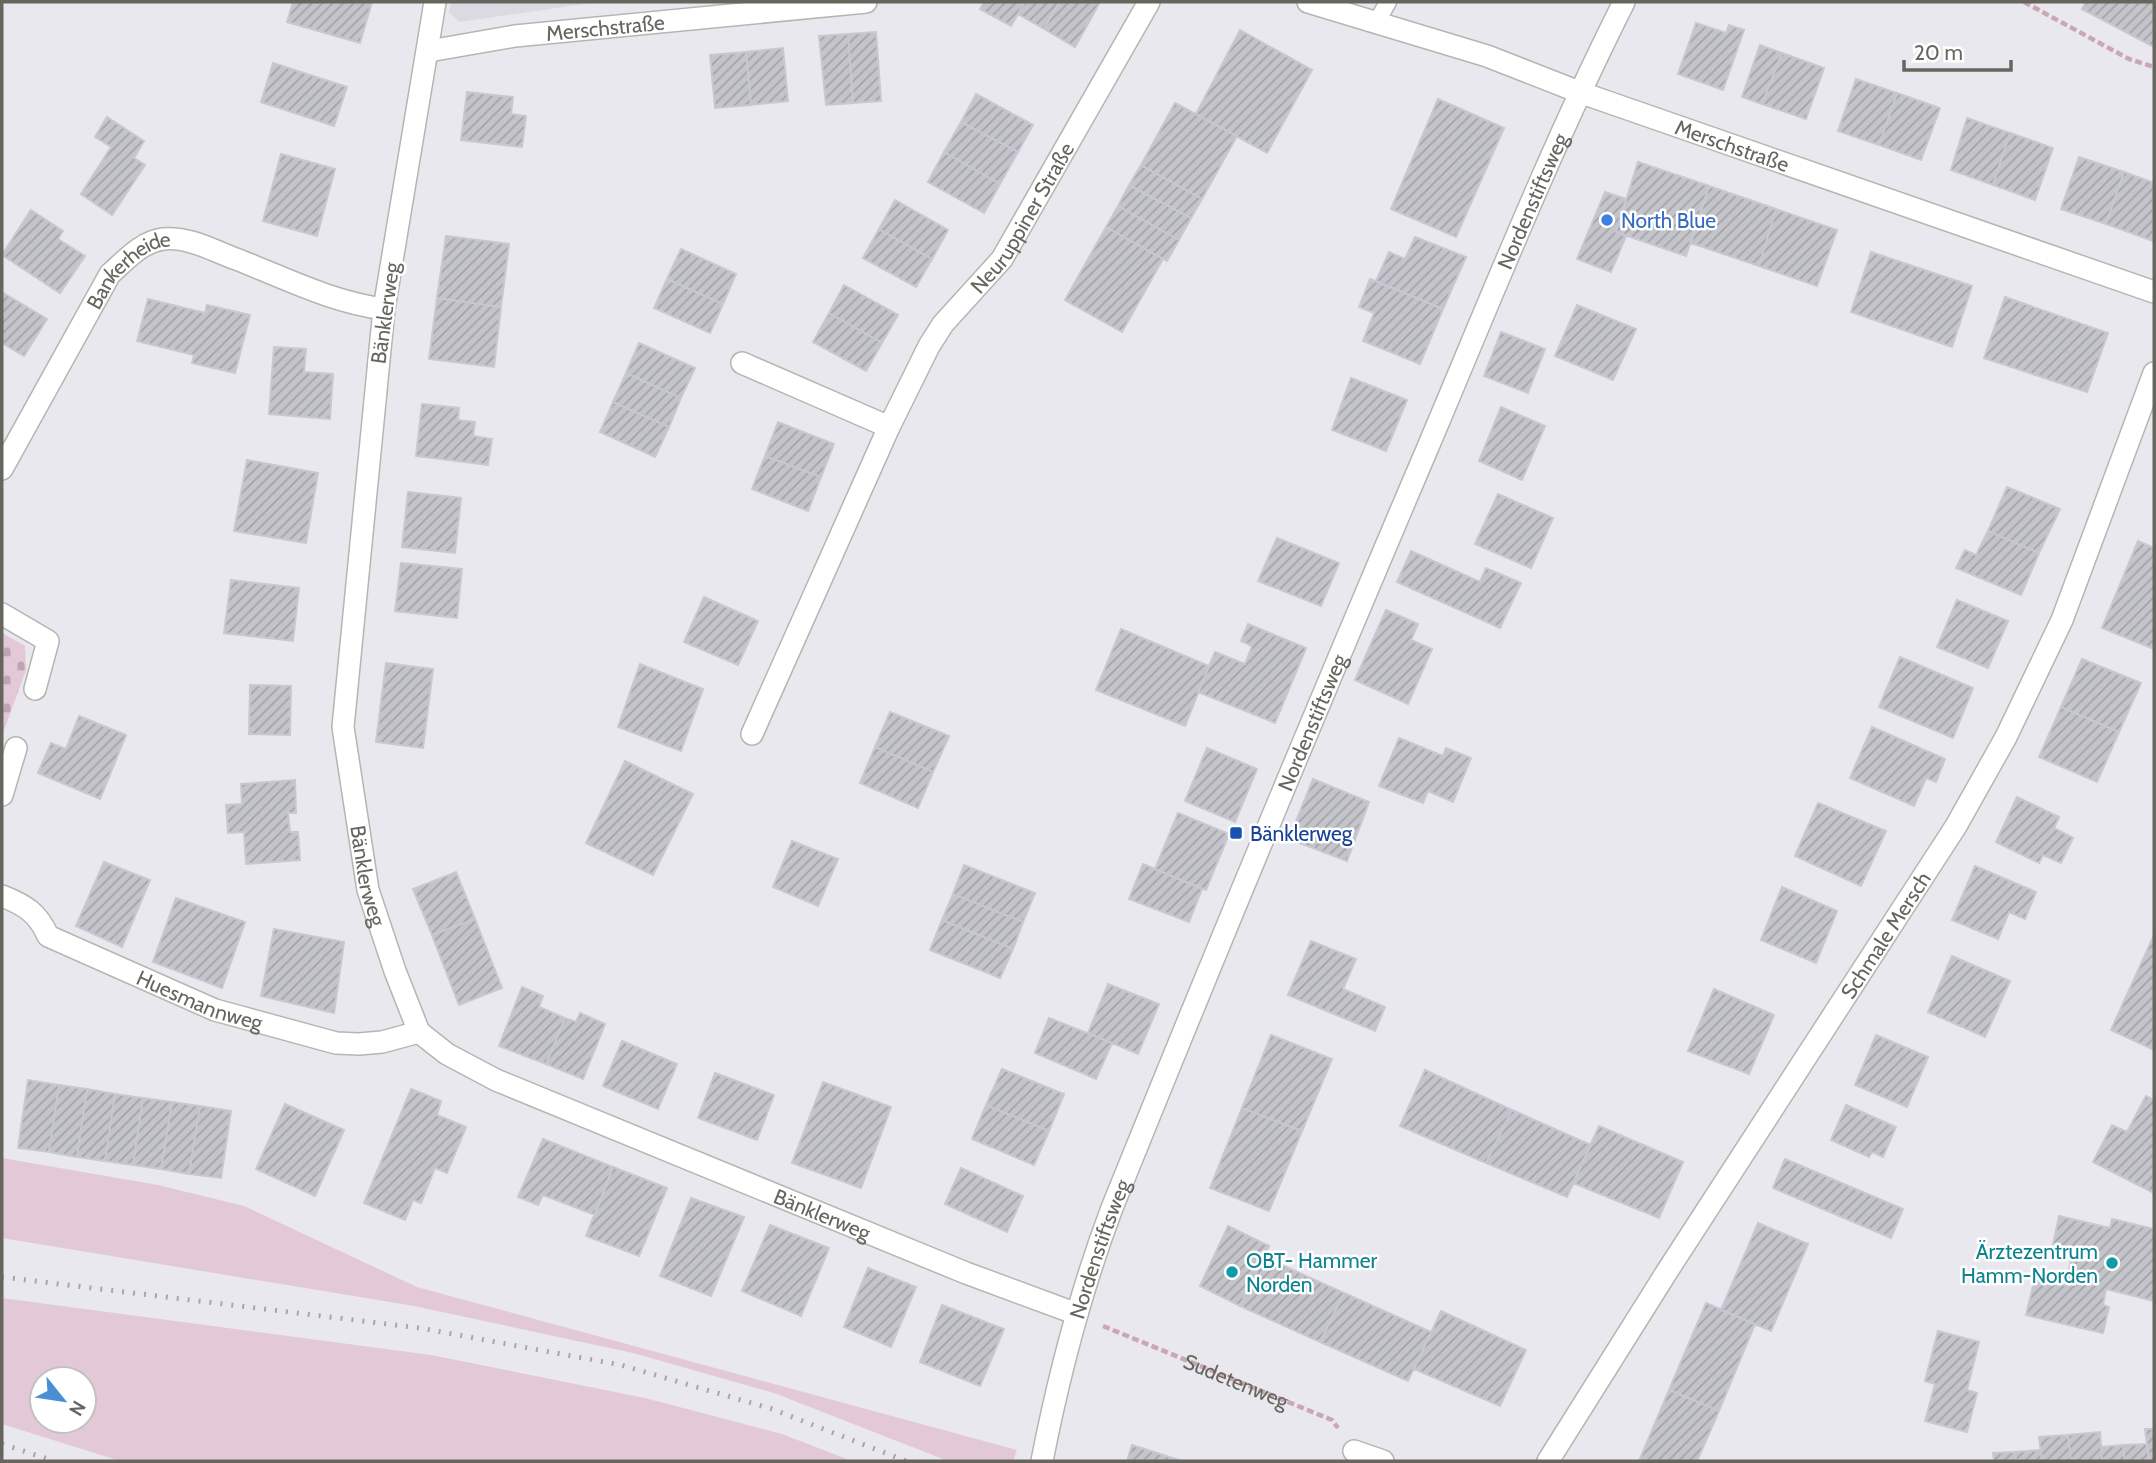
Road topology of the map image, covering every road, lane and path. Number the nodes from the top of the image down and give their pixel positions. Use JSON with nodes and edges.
{"nodes":[{"id":1,"x":435,"y":2,"type":"edge"},
{"id":2,"x":866,"y":2,"type":"edge"},
{"id":3,"x":1149,"y":2,"type":"edge"},
{"id":4,"x":1308,"y":2,"type":"edge"},
{"id":5,"x":1388,"y":2,"type":"edge"},
{"id":6,"x":1624,"y":2,"type":"edge"},
{"id":7,"x":2024,"y":2,"type":"edge"},
{"id":8,"x":1376,"y":23,"type":"junction"},
{"id":9,"x":429,"y":51,"type":"junction"},
{"id":10,"x":2154,"y":67,"type":"edge"},
{"id":11,"x":1579,"y":92,"type":"junction"},
{"id":12,"x":2154,"y":292,"type":"edge"},
{"id":13,"x":384,"y":309,"type":"junction"},
{"id":14,"x":742,"y":363,"type":"dead end"},
{"id":15,"x":2154,"y":373,"type":"edge"},
{"id":16,"x":889,"y":427,"type":"junction"},
{"id":17,"x":2,"y":469,"type":"edge"},
{"id":18,"x":2,"y":614,"type":"edge"},
{"id":19,"x":35,"y":689,"type":"dead end"},
{"id":20,"x":752,"y":734,"type":"dead end"},
{"id":21,"x":16,"y":748,"type":"dead end"},
{"id":22,"x":2,"y":795,"type":"edge"},
{"id":23,"x":2,"y":896,"type":"edge"},
{"id":24,"x":419,"y":1032,"type":"junction"},
{"id":25,"x":1077,"y":1314,"type":"junction"},
{"id":26,"x":1354,"y":1451,"type":"joint"},
{"id":27,"x":1042,"y":1461,"type":"edge"},
{"id":28,"x":1383,"y":1461,"type":"edge"},
{"id":29,"x":1548,"y":1461,"type":"edge"}],
"edges":[{"from":1,"to":9,"type":"street","name":"Bänklerweg"},
{"from":2,"to":9,"type":"street","name":"Merschstraße"},
{"from":3,"to":16,"type":"street","name":"Neuruppiner Straße"},
{"from":4,"to":8,"type":"street","name":"Merschstraße"},
{"from":5,"to":8,"type":"lane"},
{"from":6,"to":11,"type":"street","name":"Nordenstiftsweg"},
{"from":7,"to":10,"type":"path"},
{"from":8,"to":11,"type":"street","name":"Merschstraße"},
{"from":9,"to":13,"type":"street","name":"Bänklerweg"},
{"from":11,"to":12,"type":"street","name":"Merschstraße"},
{"from":11,"to":25,"type":"street","name":"Nordenstiftsweg"},
{"from":13,"to":17,"type":"street","name":"Bankerheide"},
{"from":13,"to":24,"type":"street","name":"Bänklerweg"},
{"from":14,"to":16,"type":"street"},
{"from":15,"to":29,"type":"street","name":"Schmale Mersch"},
{"from":16,"to":20,"type":"street","name":"Neuruppiner Straße"},
{"from":18,"to":19,"type":"street"},
{"from":21,"to":22,"type":"street"},
{"from":23,"to":24,"type":"street","name":"Huesmannweg"},
{"from":24,"to":25,"type":"street","name":"Bänklerweg"},
{"from":25,"to":26,"type":"path","name":"Sudetenweg"},
{"from":25,"to":27,"type":"street","name":"Nordenstiftsweg"},
{"from":26,"to":28,"type":"street"}]}
